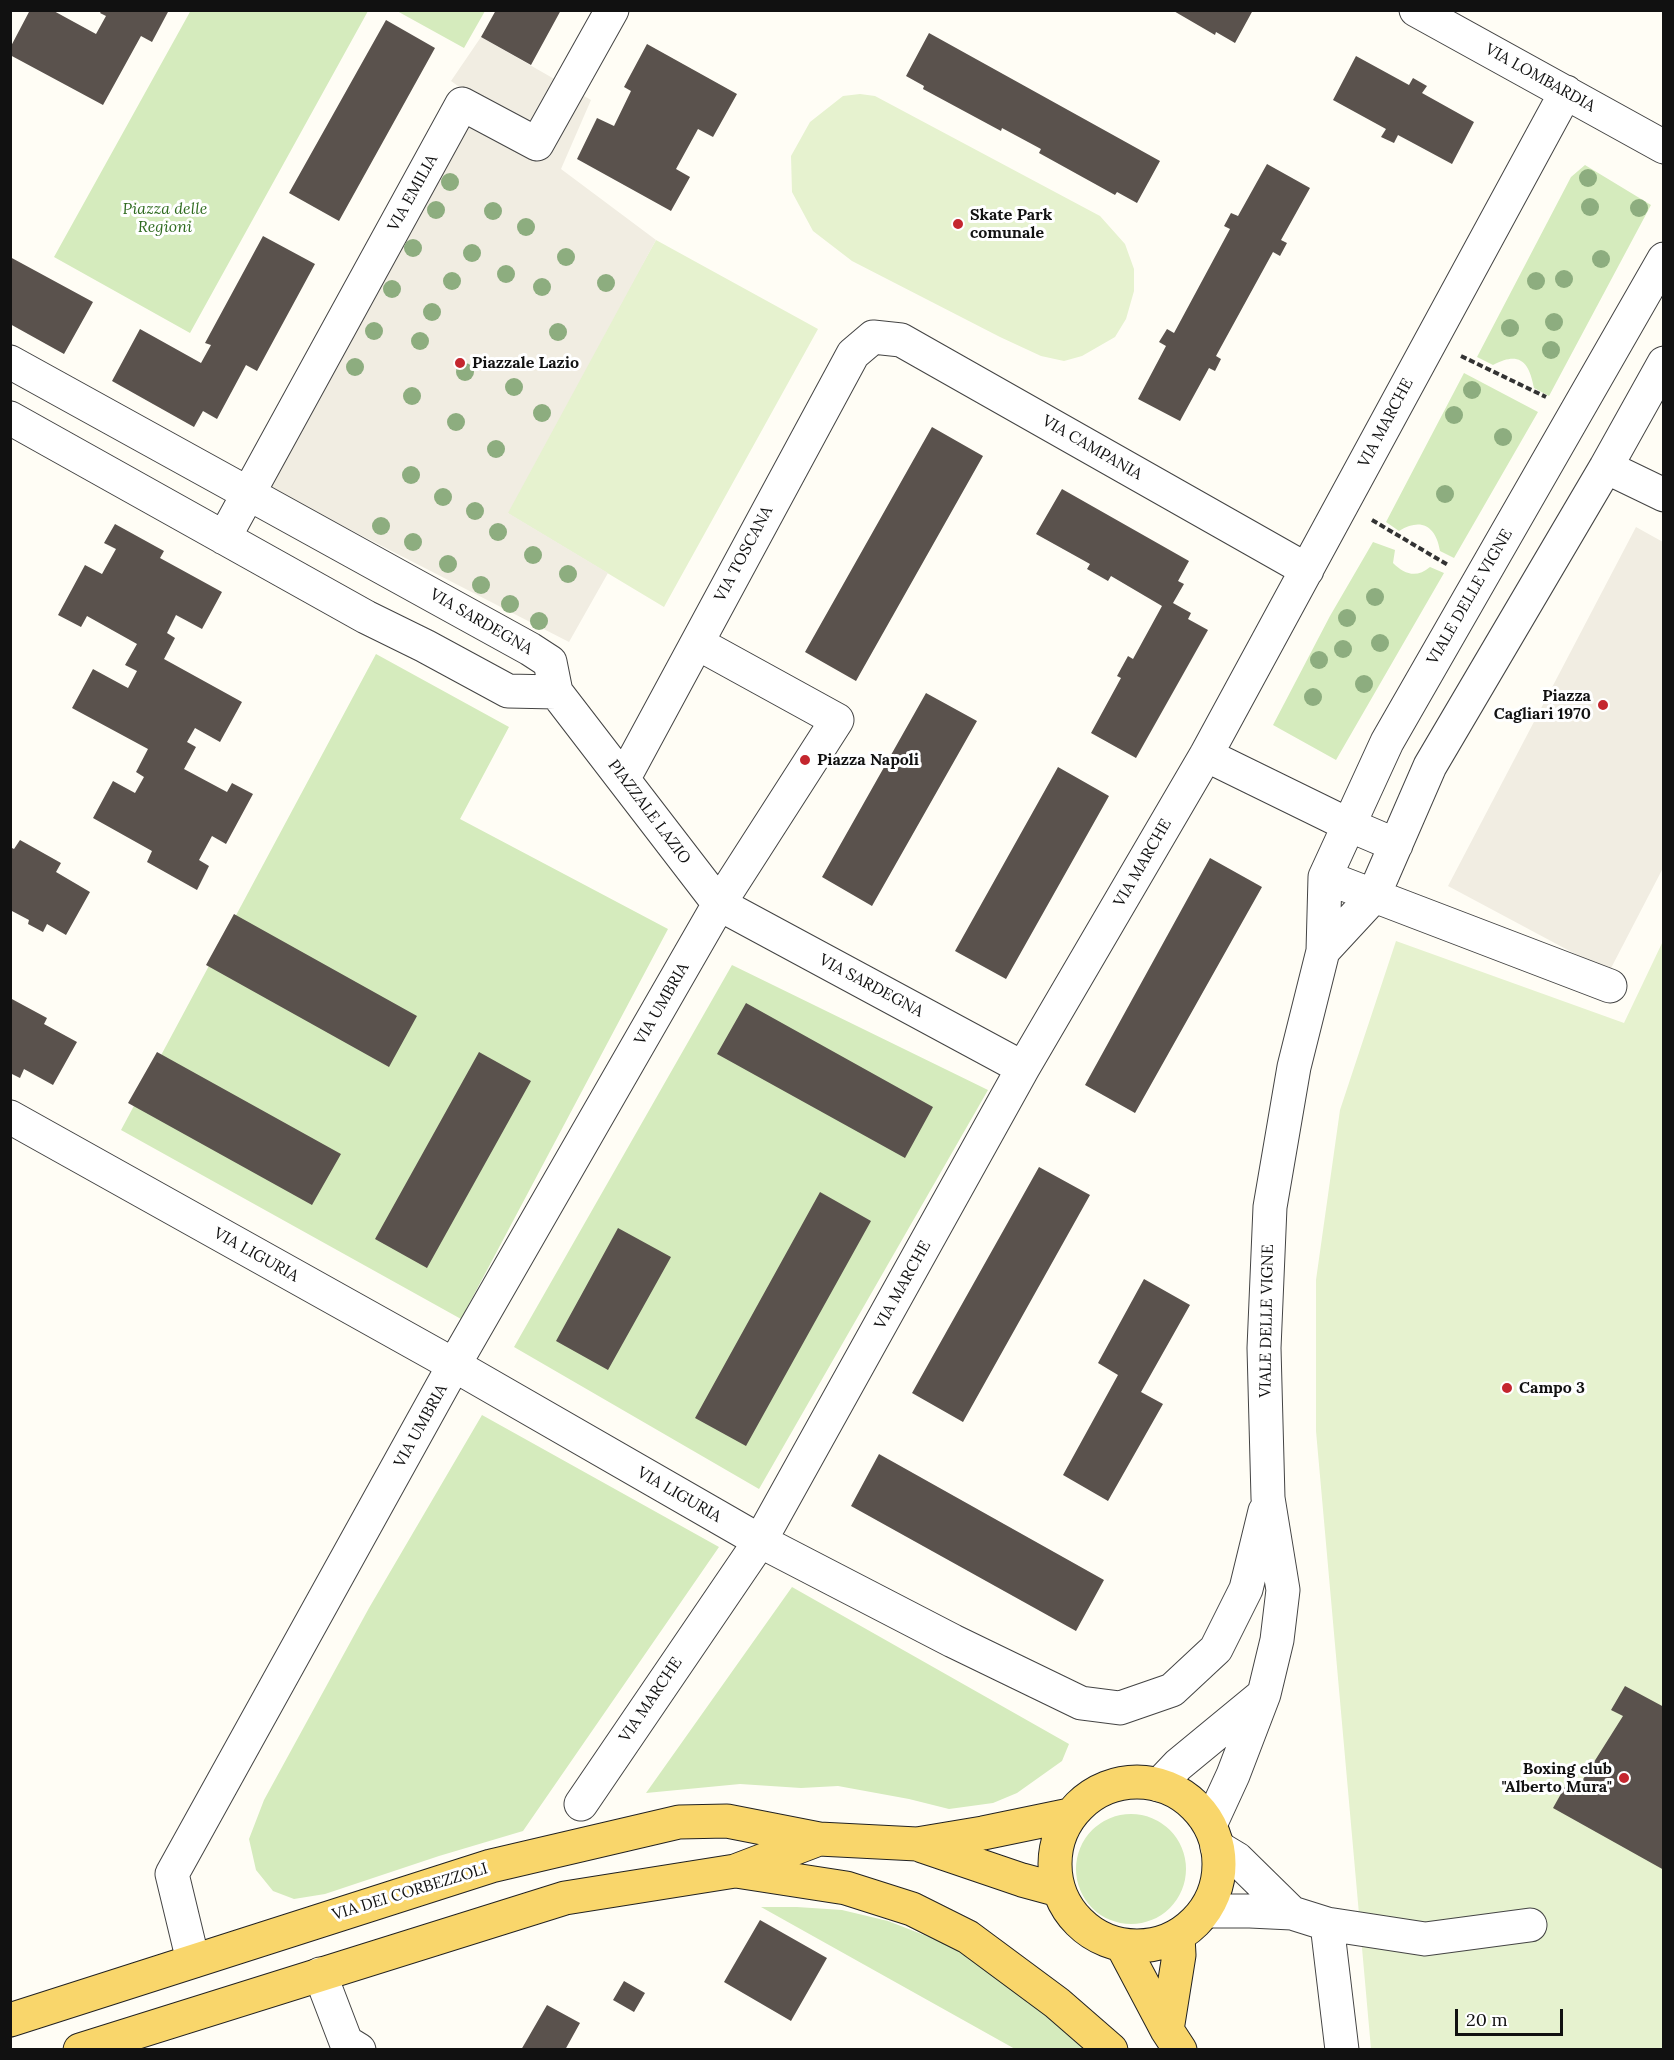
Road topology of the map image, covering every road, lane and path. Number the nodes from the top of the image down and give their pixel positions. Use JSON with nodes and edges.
{"nodes":[{"id":1,"x":612,"y":10,"type":"edge"},
{"id":2,"x":1416,"y":10,"type":"edge"},
{"id":3,"x":1566,"y":92,"type":"junction"},
{"id":4,"x":1664,"y":147,"type":"edge"},
{"id":5,"x":1664,"y":259,"type":"edge"},
{"id":6,"x":873,"y":337,"type":"joint"},
{"id":7,"x":1430,"y":341,"type":"junction"},
{"id":8,"x":10,"y":362,"type":"edge"},
{"id":9,"x":1664,"y":363,"type":"edge"},
{"id":10,"x":1575,"y":411,"type":"junction"},
{"id":11,"x":10,"y":418,"type":"edge"},
{"id":12,"x":1606,"y":467,"type":"junction"},
{"id":13,"x":250,"y":493,"type":"junction"},
{"id":14,"x":1664,"y":495,"type":"edge"},
{"id":15,"x":1342,"y":503,"type":"junction"},
{"id":16,"x":224,"y":538,"type":"junction"},
{"id":17,"x":1306,"y":570,"type":"junction"},
{"id":18,"x":1478,"y":583,"type":"junction"},
{"id":19,"x":697,"y":643,"type":"junction"},
{"id":20,"x":556,"y":692,"type":"junction"},
{"id":21,"x":1206,"y":755,"type":"junction"},
{"id":22,"x":624,"y":778,"type":"junction"},
{"id":23,"x":1349,"y":825,"type":"junction"},
{"id":24,"x":1396,"y":845,"type":"junction"},
{"id":25,"x":1325,"y":878,"type":"junction"},
{"id":26,"x":1373,"y":897,"type":"junction"},
{"id":27,"x":719,"y":903,"type":"junction"},
{"id":28,"x":1323,"y":951,"type":"junction"},
{"id":29,"x":1610,"y":986,"type":"dead end"},
{"id":30,"x":1023,"y":1068,"type":"junction"},
{"id":31,"x":10,"y":1117,"type":"edge"},
{"id":32,"x":454,"y":1365,"type":"junction"},
{"id":33,"x":1268,"y":1498,"type":"junction"},
{"id":34,"x":760,"y":1541,"type":"junction"},
{"id":35,"x":1264,"y":1694,"type":"junction"},
{"id":36,"x":1159,"y":1785,"type":"junction"},
{"id":37,"x":580,"y":1804,"type":"dead end"},
{"id":38,"x":1070,"y":1815,"type":"junction"},
{"id":39,"x":1214,"y":1836,"type":"junction"},
{"id":40,"x":819,"y":1839,"type":"junction"},
{"id":41,"x":918,"y":1844,"type":"junction"},
{"id":42,"x":735,"y":1871,"type":"junction"},
{"id":43,"x":1059,"y":1890,"type":"junction"},
{"id":44,"x":1204,"y":1911,"type":"junction"},
{"id":45,"x":1292,"y":1913,"type":"junction"},
{"id":46,"x":1327,"y":1924,"type":"junction"},
{"id":47,"x":1530,"y":1925,"type":"dead end"},
{"id":48,"x":1178,"y":1936,"type":"junction"},
{"id":49,"x":1122,"y":1945,"type":"junction"},
{"id":50,"x":193,"y":1961,"type":"junction"},
{"id":51,"x":320,"y":1974,"type":"junction"},
{"id":52,"x":10,"y":2020,"type":"edge"},
{"id":53,"x":1173,"y":2040,"type":"edge"},
{"id":54,"x":80,"y":2049,"type":"edge"},
{"id":55,"x":359,"y":2049,"type":"edge"},
{"id":56,"x":1111,"y":2049,"type":"edge"},
{"id":57,"x":1342,"y":2049,"type":"edge"}],
"edges":[{"from":1,"to":13,"type":"street","name":"VIA EMILIA"},
{"from":2,"to":3,"type":"street","name":"VIA LOMBARDIA"},
{"from":3,"to":4,"type":"street","name":"VIA LOMBARDIA"},
{"from":3,"to":7,"type":"street","name":"VIA MARCHE"},
{"from":5,"to":10,"type":"street","name":"VIALE DELLE VIGNE"},
{"from":6,"to":17,"type":"street","name":"VIA CAMPANIA"},
{"from":6,"to":19,"type":"street","name":"VIA TOSCANA"},
{"from":7,"to":10,"type":"path"},
{"from":7,"to":15,"type":"street","name":"VIA MARCHE"},
{"from":8,"to":13,"type":"street","name":"VIA SARDEGNA"},
{"from":9,"to":12,"type":"street","name":"VIALE DELLE VIGNE"},
{"from":10,"to":18,"type":"street","name":"VIALE DELLE VIGNE"},
{"from":11,"to":16,"type":"street"},
{"from":12,"to":14,"type":"street"},
{"from":12,"to":24,"type":"street","name":"VIALE DELLE VIGNE"},
{"from":13,"to":16,"type":"street"},
{"from":13,"to":20,"type":"street","name":"VIA SARDEGNA"},
{"from":15,"to":17,"type":"street","name":"VIA MARCHE"},
{"from":15,"to":18,"type":"path"},
{"from":16,"to":20,"type":"street"},
{"from":17,"to":21,"type":"street","name":"VIA MARCHE"},
{"from":18,"to":23,"type":"street","name":"VIALE DELLE VIGNE"},
{"from":19,"to":22,"type":"street","name":"VIA TOSCANA"},
{"from":19,"to":27,"type":"street"},
{"from":20,"to":22,"type":"street","name":"PIAZZALE LAZIO"},
{"from":21,"to":23,"type":"street"},
{"from":21,"to":30,"type":"street","name":"VIA MARCHE"},
{"from":22,"to":27,"type":"street","name":"PIAZZALE LAZIO"},
{"from":23,"to":24,"type":"street"},
{"from":23,"to":25,"type":"street","name":"VIALE DELLE VIGNE"},
{"from":24,"to":26,"type":"street","name":"VIALE DELLE VIGNE"},
{"from":25,"to":26,"type":"street"},
{"from":25,"to":28,"type":"street","name":"VIALE DELLE VIGNE"},
{"from":26,"to":28,"type":"street","name":"VIALE DELLE VIGNE"},
{"from":26,"to":29,"type":"street"},
{"from":27,"to":30,"type":"street","name":"VIA SARDEGNA"},
{"from":27,"to":32,"type":"street","name":"VIA UMBRIA"},
{"from":28,"to":33,"type":"street","name":"VIALE DELLE VIGNE"},
{"from":30,"to":34,"type":"street","name":"VIA MARCHE"},
{"from":31,"to":32,"type":"street","name":"VIA LIGURIA"},
{"from":32,"to":34,"type":"street","name":"VIA LIGURIA"},
{"from":32,"to":50,"type":"street","name":"VIA UMBRIA"},
{"from":33,"to":34,"type":"street","name":"VIA LIGURIA"},
{"from":33,"to":35,"type":"street","name":"VIALE DELLE VIGNE"},
{"from":34,"to":37,"type":"street","name":"VIA MARCHE"},
{"from":35,"to":36,"type":"street"},
{"from":35,"to":39,"type":"street","name":"VIALE DELLE VIGNE"},
{"from":36,"to":38,"type":"main road"},
{"from":36,"to":39,"type":"main road"},
{"from":38,"to":41,"type":"main road","name":"VIA DEI CORBEZZOLI"},
{"from":38,"to":43,"type":"main road"},
{"from":39,"to":44,"type":"main road"},
{"from":39,"to":45,"type":"street"},
{"from":40,"to":41,"type":"main road","name":"VIA DEI CORBEZZOLI"},
{"from":40,"to":42,"type":"main road","name":"VIA DEI CORBEZZOLI"},
{"from":40,"to":50,"type":"main road","name":"VIA DEI CORBEZZOLI"},
{"from":41,"to":43,"type":"main road","name":"VIA DEI CORBEZZOLI"},
{"from":42,"to":51,"type":"main road","name":"VIA DEI CORBEZZOLI"},
{"from":42,"to":56,"type":"main road"},
{"from":43,"to":49,"type":"main road"},
{"from":44,"to":45,"type":"street"},
{"from":44,"to":48,"type":"main road"},
{"from":45,"to":46,"type":"street"},
{"from":46,"to":47,"type":"street"},
{"from":46,"to":57,"type":"street"},
{"from":48,"to":49,"type":"main road"},
{"from":48,"to":53,"type":"main road"},
{"from":49,"to":53,"type":"main road"},
{"from":50,"to":52,"type":"main road","name":"VIA DEI CORBEZZOLI"},
{"from":51,"to":54,"type":"main road","name":"VIA DEI CORBEZZOLI"},
{"from":51,"to":55,"type":"street"}]}
